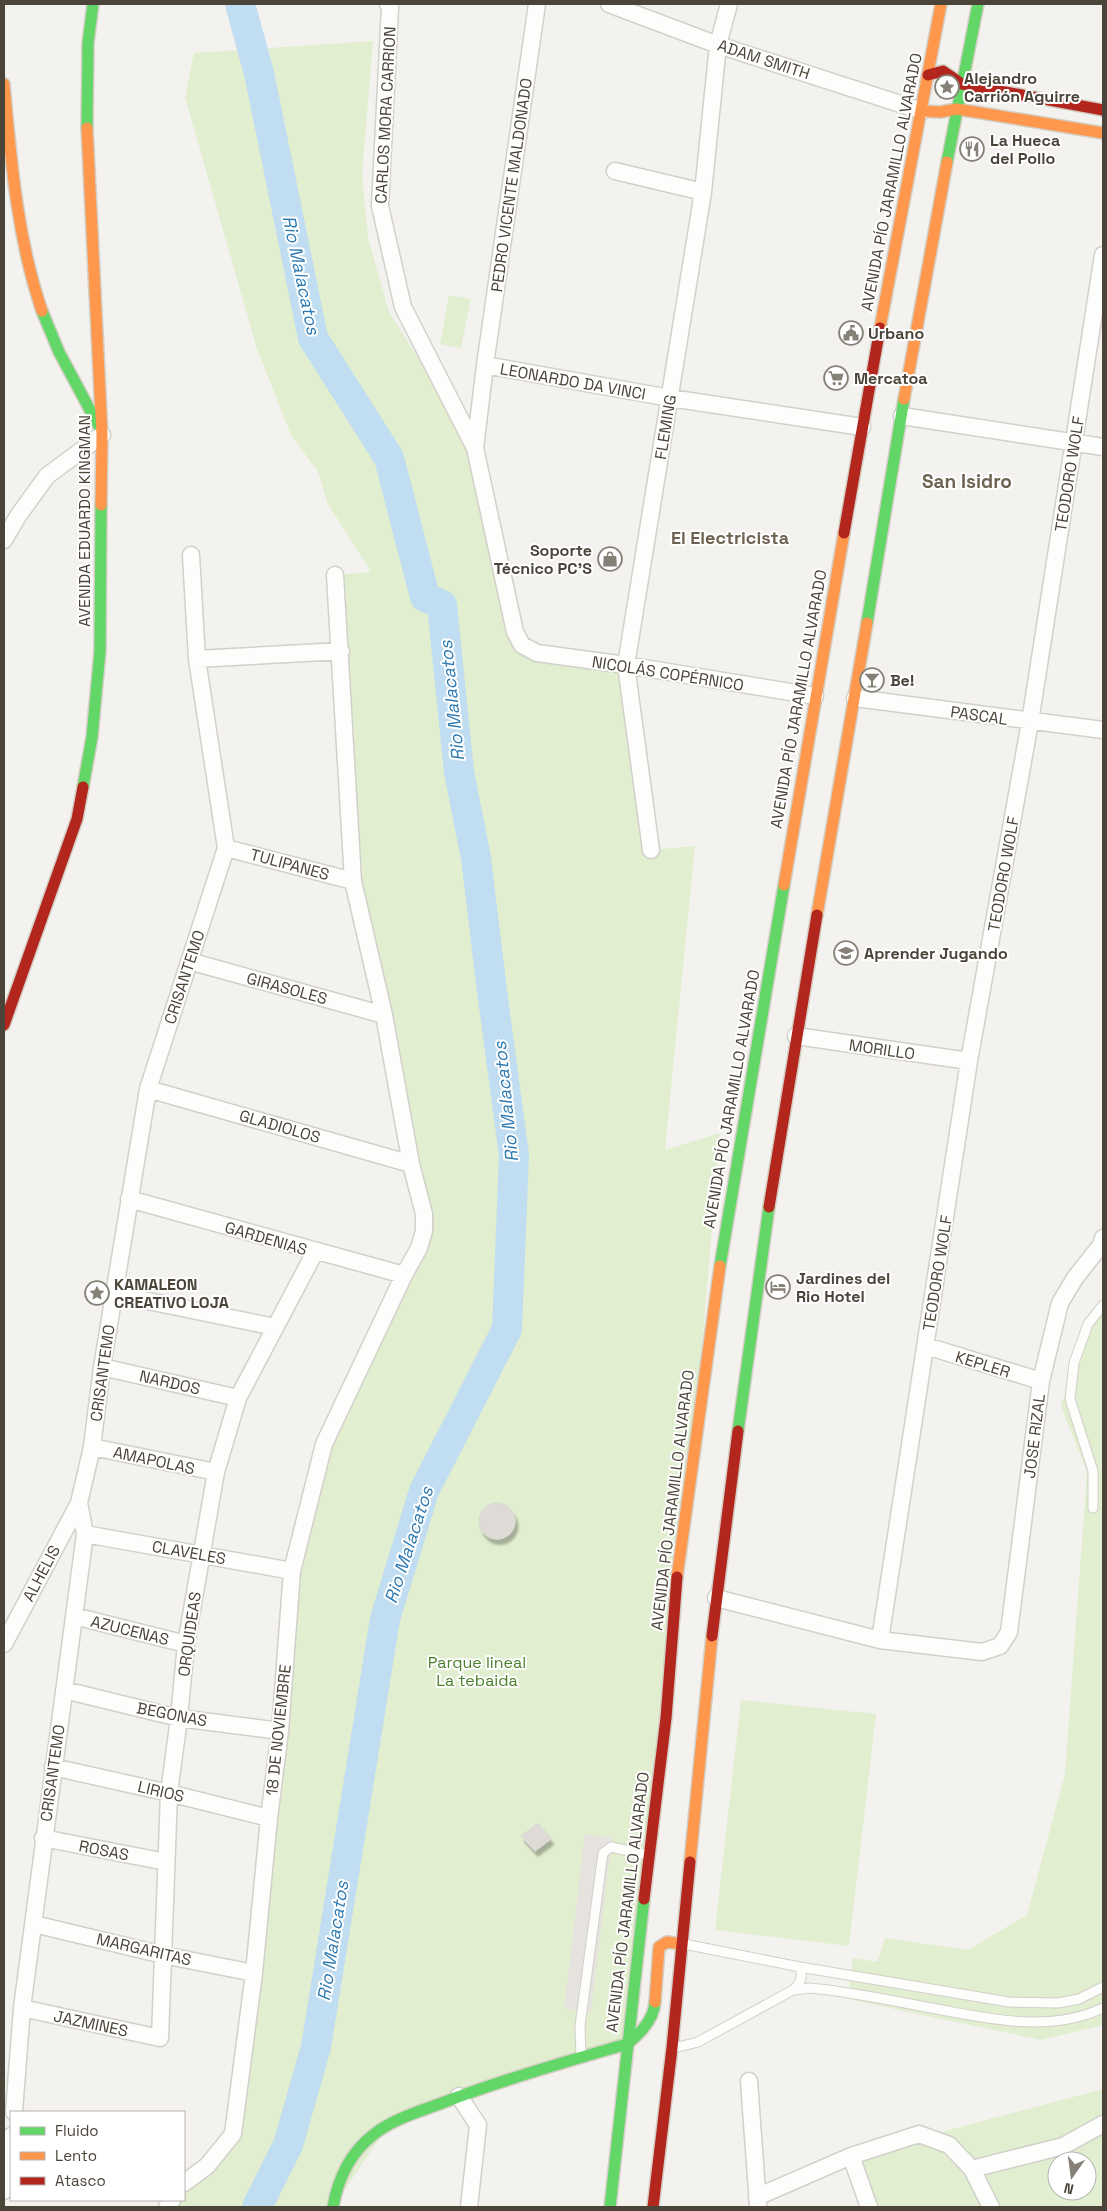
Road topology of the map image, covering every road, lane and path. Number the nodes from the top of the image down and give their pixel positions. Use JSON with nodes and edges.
{"nodes":[{"id":1,"x":93,"y":4,"type":"edge"},
{"id":2,"x":388,"y":4,"type":"edge"},
{"id":3,"x":537,"y":4,"type":"edge"},
{"id":4,"x":609,"y":4,"type":"edge"},
{"id":5,"x":729,"y":4,"type":"edge"},
{"id":6,"x":941,"y":4,"type":"edge"},
{"id":7,"x":978,"y":4,"type":"edge"},
{"id":8,"x":718,"y":45,"type":"junction"},
{"id":9,"x":928,"y":75,"type":"junction"},
{"id":10,"x":4,"y":84,"type":"edge"},
{"id":11,"x":962,"y":84,"type":"junction"},
{"id":12,"x":957,"y":108,"type":"junction"},
{"id":13,"x":1103,"y":110,"type":"edge"},
{"id":14,"x":922,"y":111,"type":"junction"},
{"id":15,"x":1103,"y":133,"type":"edge"},
{"id":16,"x":615,"y":171,"type":"dead end"},
{"id":17,"x":703,"y":192,"type":"junction"},
{"id":18,"x":1103,"y":255,"type":"edge"},
{"id":19,"x":485,"y":365,"type":"junction"},
{"id":20,"x":670,"y":398,"type":"junction"},
{"id":21,"x":902,"y":416,"type":"junction"},
{"id":22,"x":862,"y":427,"type":"junction"},
{"id":23,"x":101,"y":432,"type":"junction"},
{"id":24,"x":1074,"y":441,"type":"junction"},
{"id":25,"x":1103,"y":447,"type":"edge"},
{"id":26,"x":475,"y":448,"type":"junction"},
{"id":27,"x":4,"y":540,"type":"edge"},
{"id":28,"x":191,"y":555,"type":"dead end"},
{"id":29,"x":335,"y":575,"type":"dead end"},
{"id":30,"x":341,"y":651,"type":"junction"},
{"id":31,"x":197,"y":659,"type":"junction"},
{"id":32,"x":626,"y":665,"type":"junction"},
{"id":33,"x":815,"y":696,"type":"junction"},
{"id":34,"x":855,"y":698,"type":"junction"},
{"id":35,"x":1030,"y":722,"type":"junction"},
{"id":36,"x":1103,"y":730,"type":"edge"},
{"id":37,"x":226,"y":848,"type":"junction"},
{"id":38,"x":651,"y":850,"type":"dead end"},
{"id":39,"x":353,"y":881,"type":"junction"},
{"id":40,"x":189,"y":961,"type":"junction"},
{"id":41,"x":384,"y":1015,"type":"junction"},
{"id":42,"x":4,"y":1025,"type":"edge"},
{"id":43,"x":796,"y":1036,"type":"junction"},
{"id":44,"x":969,"y":1062,"type":"junction"},
{"id":45,"x":148,"y":1089,"type":"junction"},
{"id":46,"x":412,"y":1164,"type":"junction"},
{"id":47,"x":129,"y":1199,"type":"junction"},
{"id":48,"x":1103,"y":1238,"type":"edge"},
{"id":49,"x":315,"y":1252,"type":"junction"},
{"id":50,"x":404,"y":1276,"type":"junction"},
{"id":51,"x":114,"y":1294,"type":"junction"},
{"id":52,"x":1103,"y":1305,"type":"edge"},
{"id":53,"x":275,"y":1327,"type":"junction"},
{"id":54,"x":926,"y":1346,"type":"junction"},
{"id":55,"x":102,"y":1367,"type":"junction"},
{"id":56,"x":1041,"y":1382,"type":"junction"},
{"id":57,"x":238,"y":1398,"type":"junction"},
{"id":58,"x":92,"y":1447,"type":"junction"},
{"id":59,"x":216,"y":1472,"type":"junction"},
{"id":60,"x":79,"y":1503,"type":"junction"},
{"id":61,"x":1094,"y":1508,"type":"dead end"},
{"id":62,"x":85,"y":1534,"type":"junction"},
{"id":63,"x":201,"y":1554,"type":"junction"},
{"id":64,"x":292,"y":1571,"type":"junction"},
{"id":65,"x":716,"y":1598,"type":"junction"},
{"id":66,"x":74,"y":1616,"type":"junction"},
{"id":67,"x":880,"y":1640,"type":"junction"},
{"id":68,"x":4,"y":1644,"type":"edge"},
{"id":69,"x":186,"y":1644,"type":"junction"},
{"id":70,"x":64,"y":1690,"type":"junction"},
{"id":71,"x":179,"y":1718,"type":"junction"},
{"id":72,"x":280,"y":1731,"type":"junction"},
{"id":73,"x":53,"y":1767,"type":"junction"},
{"id":74,"x":169,"y":1793,"type":"junction"},
{"id":75,"x":269,"y":1818,"type":"junction"},
{"id":76,"x":43,"y":1838,"type":"junction"},
{"id":77,"x":651,"y":1855,"type":"junction"},
{"id":78,"x":166,"y":1862,"type":"junction"},
{"id":79,"x":34,"y":1924,"type":"junction"},
{"id":80,"x":682,"y":1944,"type":"junction"},
{"id":81,"x":163,"y":1955,"type":"junction"},
{"id":82,"x":800,"y":1967,"type":"junction"},
{"id":83,"x":254,"y":1973,"type":"junction"},
{"id":84,"x":1103,"y":1987,"type":"edge"},
{"id":85,"x":793,"y":1990,"type":"junction"},
{"id":86,"x":22,"y":2008,"type":"junction"},
{"id":87,"x":1103,"y":2008,"type":"edge"},
{"id":88,"x":160,"y":2038,"type":"joint"},
{"id":89,"x":627,"y":2044,"type":"junction"},
{"id":90,"x":672,"y":2048,"type":"junction"},
{"id":91,"x":581,"y":2058,"type":"junction"},
{"id":92,"x":749,"y":2080,"type":"dead end"},
{"id":93,"x":459,"y":2096,"type":"junction"},
{"id":94,"x":20,"y":2111,"type":"edge"},
{"id":95,"x":1103,"y":2124,"type":"edge"},
{"id":96,"x":10,"y":2144,"type":"edge"},
{"id":97,"x":851,"y":2156,"type":"junction"},
{"id":98,"x":972,"y":2169,"type":"junction"},
{"id":99,"x":185,"y":2182,"type":"edge"},
{"id":100,"x":4,"y":2191,"type":"edge"},
{"id":101,"x":758,"y":2202,"type":"edge"},
{"id":102,"x":333,"y":2207,"type":"edge"},
{"id":103,"x":469,"y":2207,"type":"edge"},
{"id":104,"x":610,"y":2207,"type":"edge"},
{"id":105,"x":653,"y":2207,"type":"edge"},
{"id":106,"x":869,"y":2207,"type":"edge"},
{"id":107,"x":991,"y":2207,"type":"edge"}],
"edges":[{"from":1,"to":23,"type":"main road","name":"AVENIDA EDUARDO KINGMAN"},
{"from":2,"to":26,"type":"street","name":"CARLOS MORA CARRION"},
{"from":3,"to":19,"type":"street","name":"PEDRO VICENTE MALDONADO"},
{"from":4,"to":8,"type":"street","name":"ADAM SMITH"},
{"from":5,"to":8,"type":"street","name":"FLEMING"},
{"from":6,"to":9,"type":"main road","name":"AVENIDA PÍO JARAMILLO ALVARADO"},
{"from":7,"to":11,"type":"main road"},
{"from":8,"to":14,"type":"street","name":"ADAM SMITH"},
{"from":8,"to":17,"type":"street","name":"FLEMING"},
{"from":9,"to":11,"type":"main road"},
{"from":9,"to":14,"type":"main road","name":"AVENIDA PÍO JARAMILLO ALVARADO"},
{"from":10,"to":23,"type":"main road"},
{"from":11,"to":12,"type":"main road"},
{"from":11,"to":13,"type":"main road"},
{"from":12,"to":14,"type":"main road"},
{"from":12,"to":15,"type":"main road"},
{"from":12,"to":21,"type":"main road"},
{"from":14,"to":22,"type":"main road","name":"AVENIDA PÍO JARAMILLO ALVARADO"},
{"from":16,"to":17,"type":"street"},
{"from":17,"to":20,"type":"street","name":"FLEMING"},
{"from":18,"to":24,"type":"street","name":"TEODORO WOLF"},
{"from":19,"to":20,"type":"street","name":"LEONARDO DA VINCI"},
{"from":19,"to":26,"type":"street","name":"LEONARDO DA VINCI"},
{"from":20,"to":22,"type":"street","name":"LEONARDO DA VINCI"},
{"from":20,"to":32,"type":"street","name":"FLEMING"},
{"from":21,"to":24,"type":"street"},
{"from":21,"to":34,"type":"main road"},
{"from":22,"to":33,"type":"main road","name":"AVENIDA PÍO JARAMILLO ALVARADO"},
{"from":23,"to":27,"type":"street"},
{"from":23,"to":42,"type":"main road","name":"AVENIDA EDUARDO KINGMAN"},
{"from":24,"to":25,"type":"street"},
{"from":24,"to":35,"type":"street","name":"TEODORO WOLF"},
{"from":26,"to":32,"type":"street","name":"NICOLÁS COPÉRNICO"},
{"from":28,"to":31,"type":"street","name":"CRISANTEMO"},
{"from":29,"to":30,"type":"street","name":"18 DE NOVIEMBRE"},
{"from":30,"to":31,"type":"street"},
{"from":30,"to":39,"type":"street","name":"18 DE NOVIEMBRE"},
{"from":31,"to":37,"type":"street","name":"CRISANTEMO"},
{"from":32,"to":33,"type":"street","name":"NICOLÁS COPÉRNICO"},
{"from":32,"to":38,"type":"street","name":"FLEMING"},
{"from":33,"to":77,"type":"main road","name":"AVENIDA PÍO JARAMILLO ALVARADO"},
{"from":34,"to":35,"type":"street","name":"PASCAL"},
{"from":34,"to":43,"type":"main road"},
{"from":35,"to":36,"type":"street","name":"PASCAL"},
{"from":35,"to":44,"type":"street","name":"TEODORO WOLF"},
{"from":37,"to":39,"type":"street","name":"TULIPANES"},
{"from":37,"to":40,"type":"street","name":"CRISANTEMO"},
{"from":39,"to":41,"type":"street","name":"18 DE NOVIEMBRE"},
{"from":40,"to":41,"type":"street","name":"GIRASOLES"},
{"from":40,"to":45,"type":"street","name":"CRISANTEMO"},
{"from":41,"to":46,"type":"street","name":"18 DE NOVIEMBRE"},
{"from":43,"to":44,"type":"street","name":"MORILLO"},
{"from":43,"to":65,"type":"main road"},
{"from":44,"to":54,"type":"street","name":"TEODORO WOLF"},
{"from":45,"to":46,"type":"street","name":"GLADIOLOS"},
{"from":45,"to":47,"type":"street","name":"CRISANTEMO"},
{"from":46,"to":50,"type":"street","name":"18 DE NOVIEMBRE"},
{"from":47,"to":49,"type":"street","name":"GARDENIAS"},
{"from":47,"to":51,"type":"street","name":"CRISANTEMO"},
{"from":48,"to":56,"type":"street","name":"JOSE RIZAL"},
{"from":49,"to":50,"type":"street","name":"GARDENIAS"},
{"from":49,"to":53,"type":"street","name":"ORQUIDEAS"},
{"from":50,"to":64,"type":"street","name":"18 DE NOVIEMBRE"},
{"from":51,"to":53,"type":"street"},
{"from":51,"to":55,"type":"street","name":"CRISANTEMO"},
{"from":52,"to":61,"type":"lane"},
{"from":53,"to":57,"type":"street","name":"ORQUIDEAS"},
{"from":54,"to":56,"type":"street","name":"KEPLER"},
{"from":54,"to":67,"type":"street","name":"TEODORO WOLF"},
{"from":55,"to":57,"type":"street","name":"NARDOS"},
{"from":55,"to":58,"type":"street","name":"CRISANTEMO"},
{"from":56,"to":67,"type":"street","name":"JOSE RIZAL"},
{"from":57,"to":59,"type":"street","name":"ORQUIDEAS"},
{"from":58,"to":59,"type":"street","name":"AMAPOLAS"},
{"from":58,"to":60,"type":"street","name":"CRISANTEMO"},
{"from":59,"to":63,"type":"street","name":"ORQUIDEAS"},
{"from":60,"to":62,"type":"street","name":"CRISANTEMO"},
{"from":60,"to":68,"type":"street","name":"ALHELIS"},
{"from":62,"to":63,"type":"street","name":"CLAVELES"},
{"from":62,"to":66,"type":"street","name":"CRISANTEMO"},
{"from":63,"to":64,"type":"street","name":"CLAVELES"},
{"from":63,"to":69,"type":"street","name":"ORQUIDEAS"},
{"from":64,"to":72,"type":"street","name":"18 DE NOVIEMBRE"},
{"from":65,"to":67,"type":"street"},
{"from":65,"to":80,"type":"main road"},
{"from":66,"to":69,"type":"street","name":"AZUCENAS"},
{"from":66,"to":70,"type":"street","name":"CRISANTEMO"},
{"from":69,"to":71,"type":"street","name":"ORQUIDEAS"},
{"from":70,"to":71,"type":"street","name":"BEGONAS"},
{"from":70,"to":73,"type":"street","name":"CRISANTEMO"},
{"from":71,"to":72,"type":"street","name":"BEGONAS"},
{"from":71,"to":74,"type":"street","name":"ORQUIDEAS"},
{"from":72,"to":75,"type":"street","name":"18 DE NOVIEMBRE"},
{"from":73,"to":74,"type":"street","name":"LIRIOS"},
{"from":73,"to":76,"type":"street","name":"CRISANTEMO"},
{"from":74,"to":75,"type":"street","name":"LIRIOS"},
{"from":74,"to":78,"type":"street","name":"ORQUIDEAS"},
{"from":75,"to":83,"type":"street","name":"18 DE NOVIEMBRE"},
{"from":76,"to":78,"type":"street","name":"ROSAS"},
{"from":76,"to":79,"type":"street","name":"CRISANTEMO"},
{"from":77,"to":89,"type":"main road","name":"AVENIDA PÍO JARAMILLO ALVARADO"},
{"from":77,"to":91,"type":"lane"},
{"from":78,"to":81,"type":"street","name":"ORQUIDEAS"},
{"from":79,"to":81,"type":"street","name":"MARGARITAS"},
{"from":79,"to":86,"type":"street","name":"CRISANTEMO"},
{"from":80,"to":82,"type":"lane"},
{"from":80,"to":89,"type":"main road"},
{"from":80,"to":90,"type":"main road"},
{"from":81,"to":83,"type":"street","name":"MARGARITAS"},
{"from":81,"to":88,"type":"street","name":"ORQUIDEAS"},
{"from":82,"to":84,"type":"lane"},
{"from":82,"to":85,"type":"lane"},
{"from":83,"to":99,"type":"street","name":"18 DE NOVIEMBRE"},
{"from":85,"to":87,"type":"lane"},
{"from":85,"to":90,"type":"lane"},
{"from":86,"to":88,"type":"street","name":"JAZMINES"},
{"from":86,"to":94,"type":"street","name":"CRISANTEMO"},
{"from":89,"to":91,"type":"main road"},
{"from":89,"to":104,"type":"main road","name":"AVENIDA PÍO JARAMILLO ALVARADO"},
{"from":90,"to":105,"type":"main road"},
{"from":91,"to":93,"type":"main road"},
{"from":92,"to":101,"type":"street"},
{"from":93,"to":102,"type":"main road"},
{"from":93,"to":103,"type":"street"},
{"from":95,"to":98,"type":"street"},
{"from":96,"to":100,"type":"street"},
{"from":97,"to":98,"type":"street"},
{"from":97,"to":101,"type":"street"},
{"from":97,"to":106,"type":"street"},
{"from":98,"to":107,"type":"street"}]}
